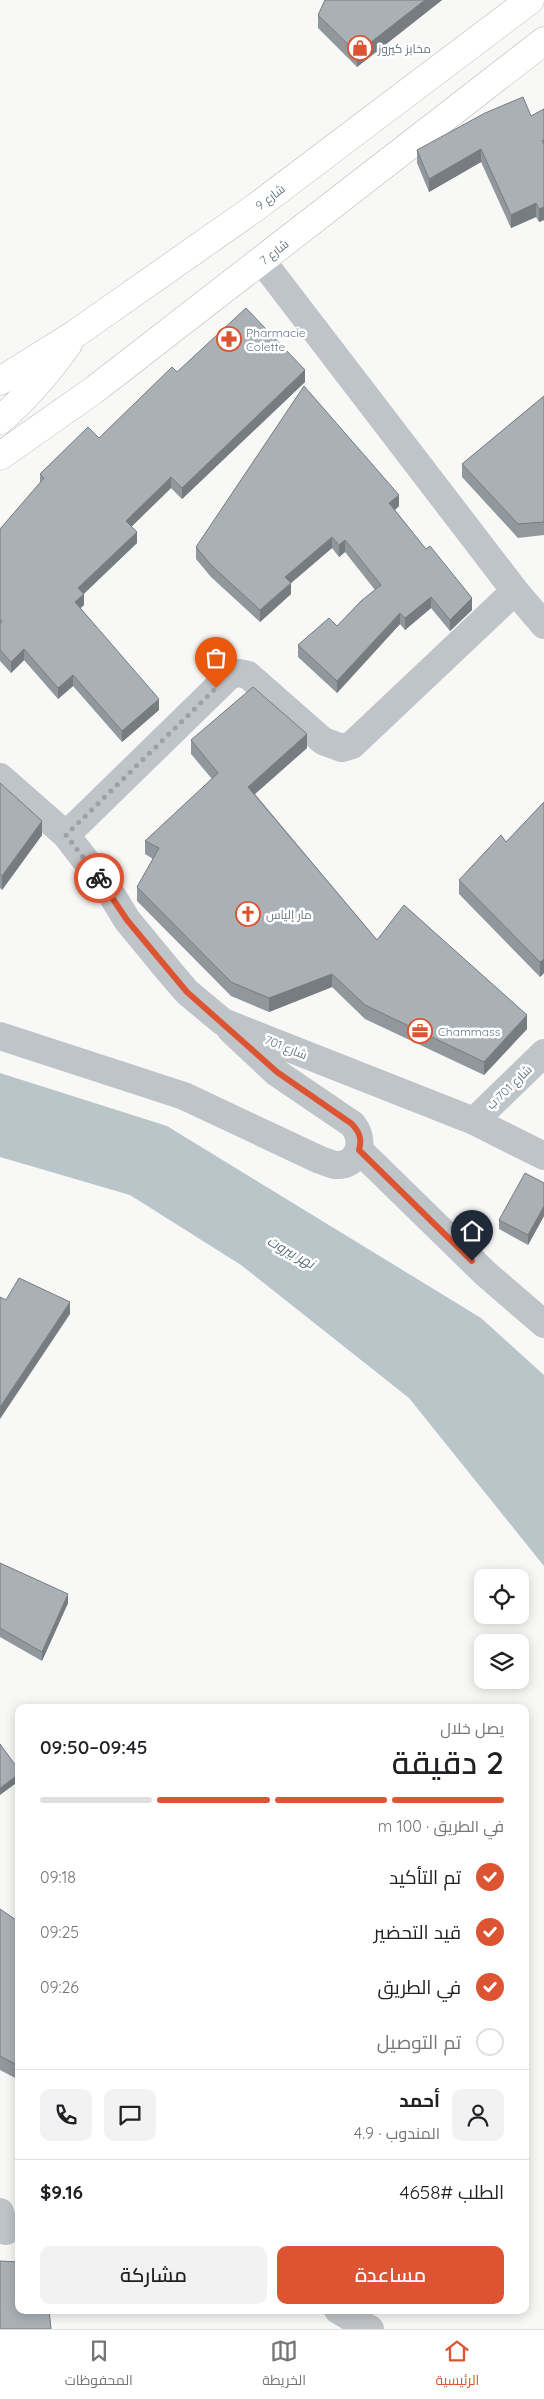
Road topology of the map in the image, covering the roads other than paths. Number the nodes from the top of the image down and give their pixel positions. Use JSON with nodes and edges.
{"nodes":[{"id":1,"x":530,"y":0,"type":"edge"},
{"id":2,"x":544,"y":41,"type":"edge"},
{"id":3,"x":262,"y":261,"type":"junction"},
{"id":4,"x":75,"y":334,"type":"junction"},
{"id":5,"x":0,"y":382,"type":"edge"},
{"id":6,"x":0,"y":420,"type":"edge"},
{"id":7,"x":0,"y":456,"type":"edge"},
{"id":8,"x":515,"y":591,"type":"junction"},
{"id":9,"x":544,"y":624,"type":"edge"},
{"id":10,"x":0,"y":777,"type":"edge"},
{"id":11,"x":66,"y":835,"type":"junction"},
{"id":12,"x":223,"y":1022,"type":"junction"},
{"id":13,"x":0,"y":1036,"type":"edge"},
{"id":14,"x":544,"y":1053,"type":"edge"},
{"id":15,"x":474,"y":1121,"type":"junction"},
{"id":16,"x":359,"y":1150,"type":"junction"},
{"id":17,"x":544,"y":1156,"type":"edge"},
{"id":18,"x":544,"y":1324,"type":"edge"},
{"id":19,"x":345,"y":2314,"type":"edge"},
{"id":20,"x":370,"y":2329,"type":"edge"}],
"edges":[{"from":1,"to":4,"type":"main road","name":"شارع 9"},
{"from":2,"to":3,"type":"main road","name":"شارع 7"},
{"from":3,"to":7,"type":"main road","name":"شارع 7"},
{"from":3,"to":8,"type":"street"},
{"from":4,"to":5,"type":"main road","name":"شارع 9"},
{"from":4,"to":6,"type":"main road"},
{"from":8,"to":9,"type":"street"},
{"from":8,"to":11,"type":"street"},
{"from":10,"to":11,"type":"street","name":"شارع 701"},
{"from":11,"to":12,"type":"street","name":"شارع 701"},
{"from":12,"to":15,"type":"street","name":"شارع 701"},
{"from":12,"to":16,"type":"street"},
{"from":13,"to":16,"type":"street"},
{"from":14,"to":15,"type":"street","name":"شارع 701 ب"},
{"from":15,"to":17,"type":"street","name":"شارع 701"},
{"from":16,"to":18,"type":"street"},
{"from":19,"to":20,"type":"street"}]}
